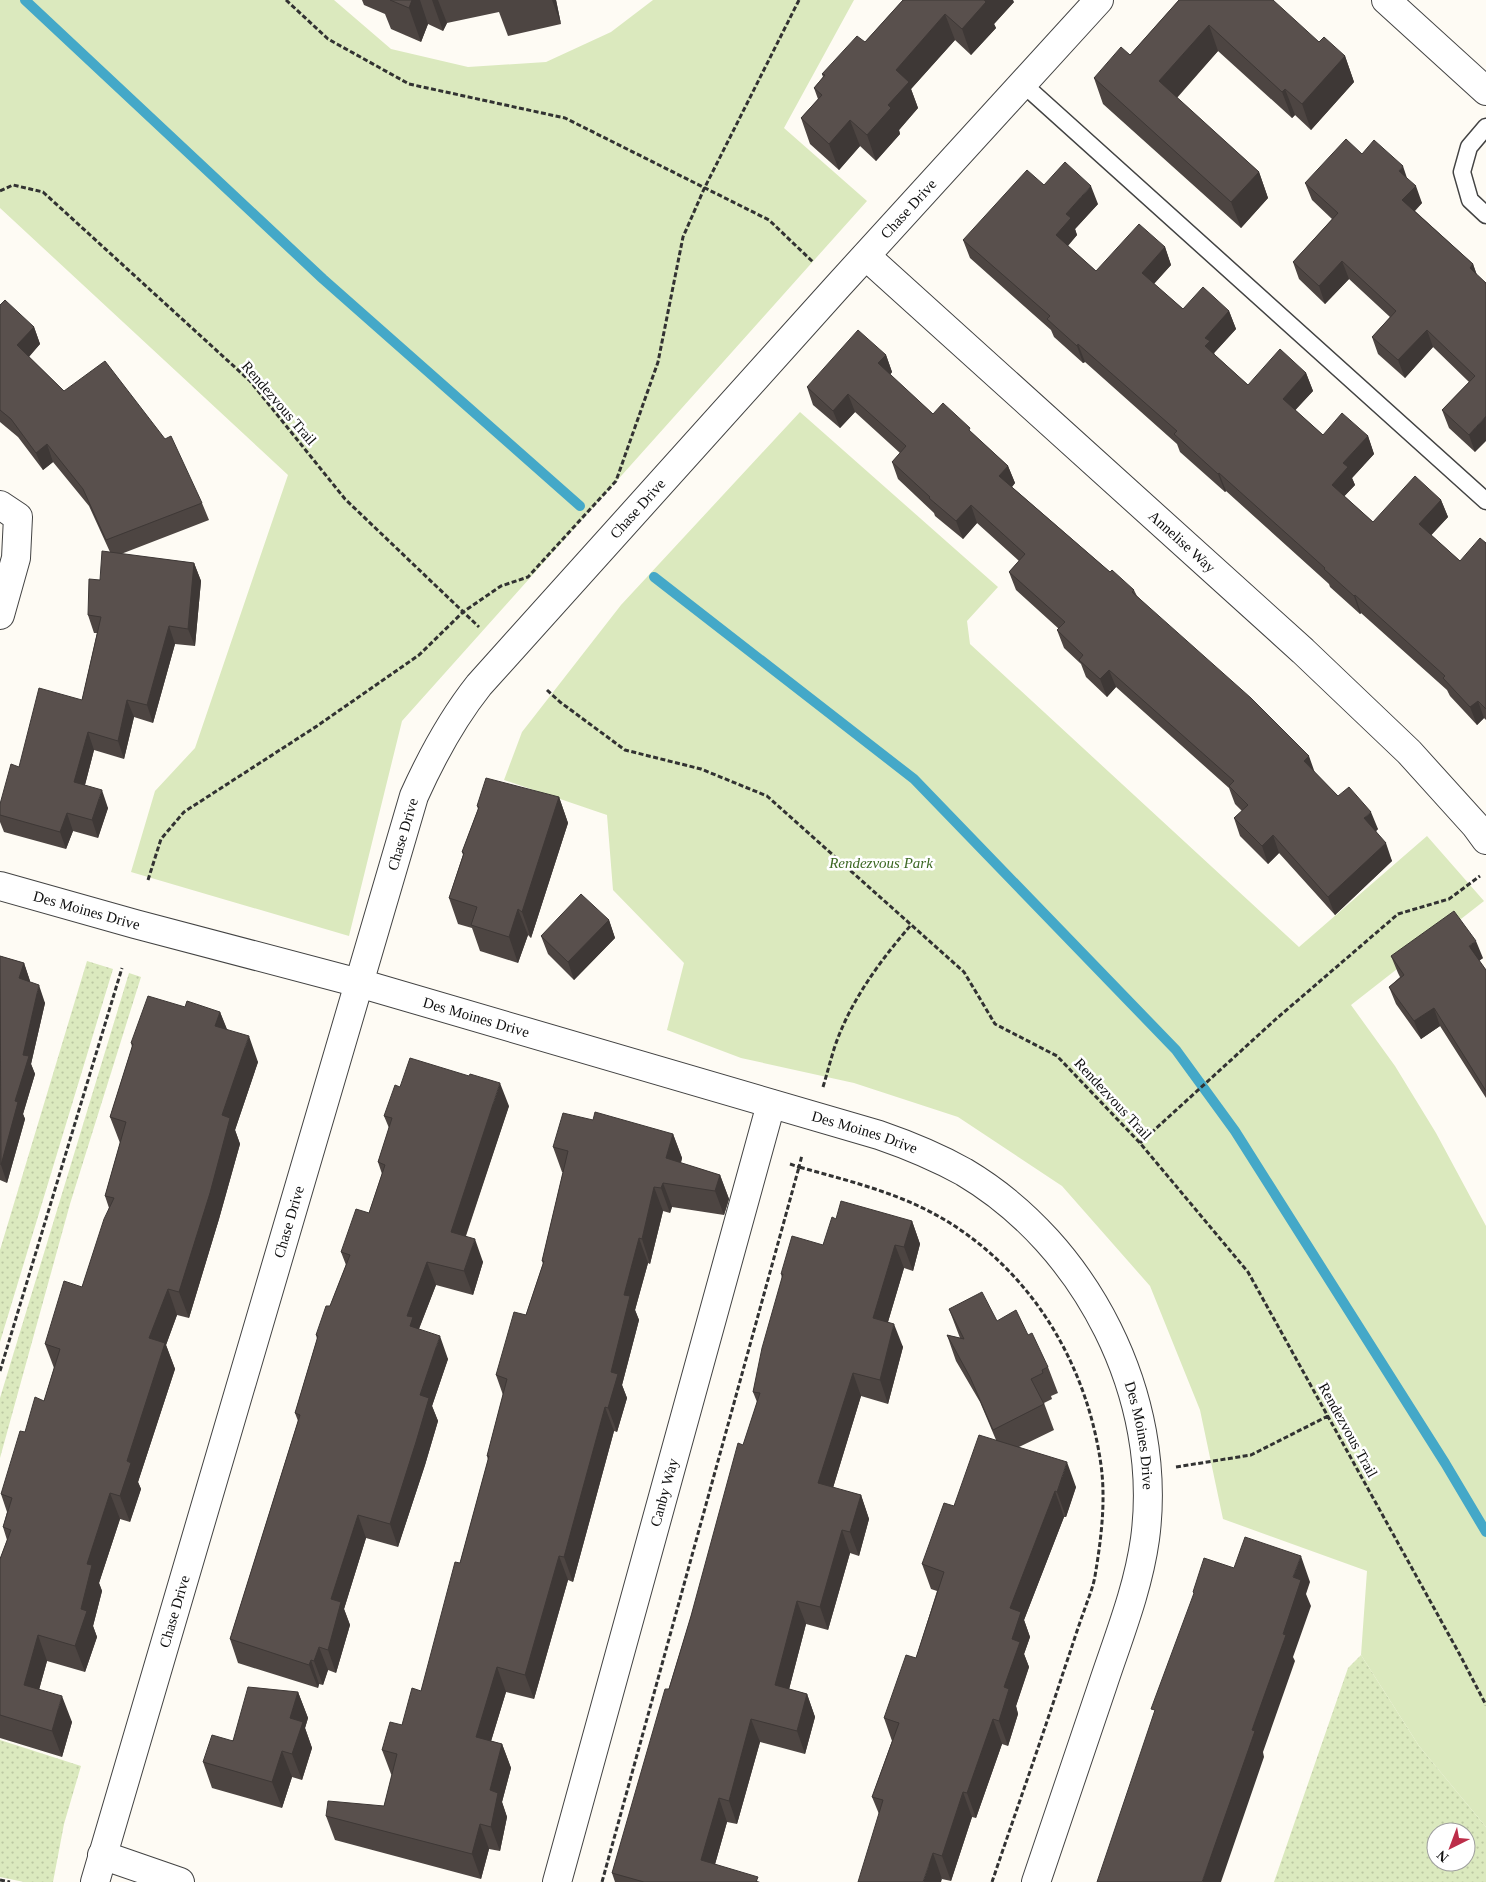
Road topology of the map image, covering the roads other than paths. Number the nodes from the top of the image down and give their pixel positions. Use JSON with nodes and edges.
{"nodes":[{"id":1,"x":1099,"y":0,"type":"edge"},
{"id":2,"x":1386,"y":0,"type":"edge"},
{"id":3,"x":1022,"y":83,"type":"junction"},
{"id":4,"x":1486,"y":91,"type":"edge"},
{"id":5,"x":1486,"y":127,"type":"edge"},
{"id":6,"x":1486,"y":215,"type":"edge"},
{"id":7,"x":866,"y":256,"type":"junction"},
{"id":8,"x":1486,"y":501,"type":"edge"},
{"id":9,"x":9,"y":511,"type":"edge"},
{"id":10,"x":0,"y":615,"type":"edge"},
{"id":11,"x":1482,"y":827,"type":"edge"},
{"id":12,"x":0,"y":886,"type":"edge"},
{"id":13,"x":359,"y":983,"type":"junction"},
{"id":14,"x":771,"y":1104,"type":"junction"},
{"id":15,"x":102,"y":1855,"type":"junction"},
{"id":16,"x":94,"y":1882,"type":"edge"},
{"id":17,"x":180,"y":1882,"type":"edge"},
{"id":18,"x":558,"y":1882,"type":"edge"},
{"id":19,"x":1036,"y":1882,"type":"edge"}],
"edges":[{"from":1,"to":3,"type":"street","name":"Chase Drive"},
{"from":2,"to":4,"type":"street"},
{"from":3,"to":7,"type":"street","name":"Chase Drive"},
{"from":3,"to":8,"type":"lane"},
{"from":5,"to":6,"type":"lane"},
{"from":7,"to":11,"type":"street","name":"Annelise Way"},
{"from":7,"to":13,"type":"street","name":"Chase Drive"},
{"from":9,"to":10,"type":"street"},
{"from":12,"to":13,"type":"street","name":"Des Moines Drive"},
{"from":13,"to":14,"type":"street","name":"Des Moines Drive"},
{"from":13,"to":15,"type":"street","name":"Chase Drive"},
{"from":14,"to":18,"type":"street","name":"Canby Way"},
{"from":14,"to":19,"type":"street","name":"Des Moines Drive"},
{"from":15,"to":16,"type":"street","name":"Chase Drive"},
{"from":15,"to":17,"type":"street"}]}
